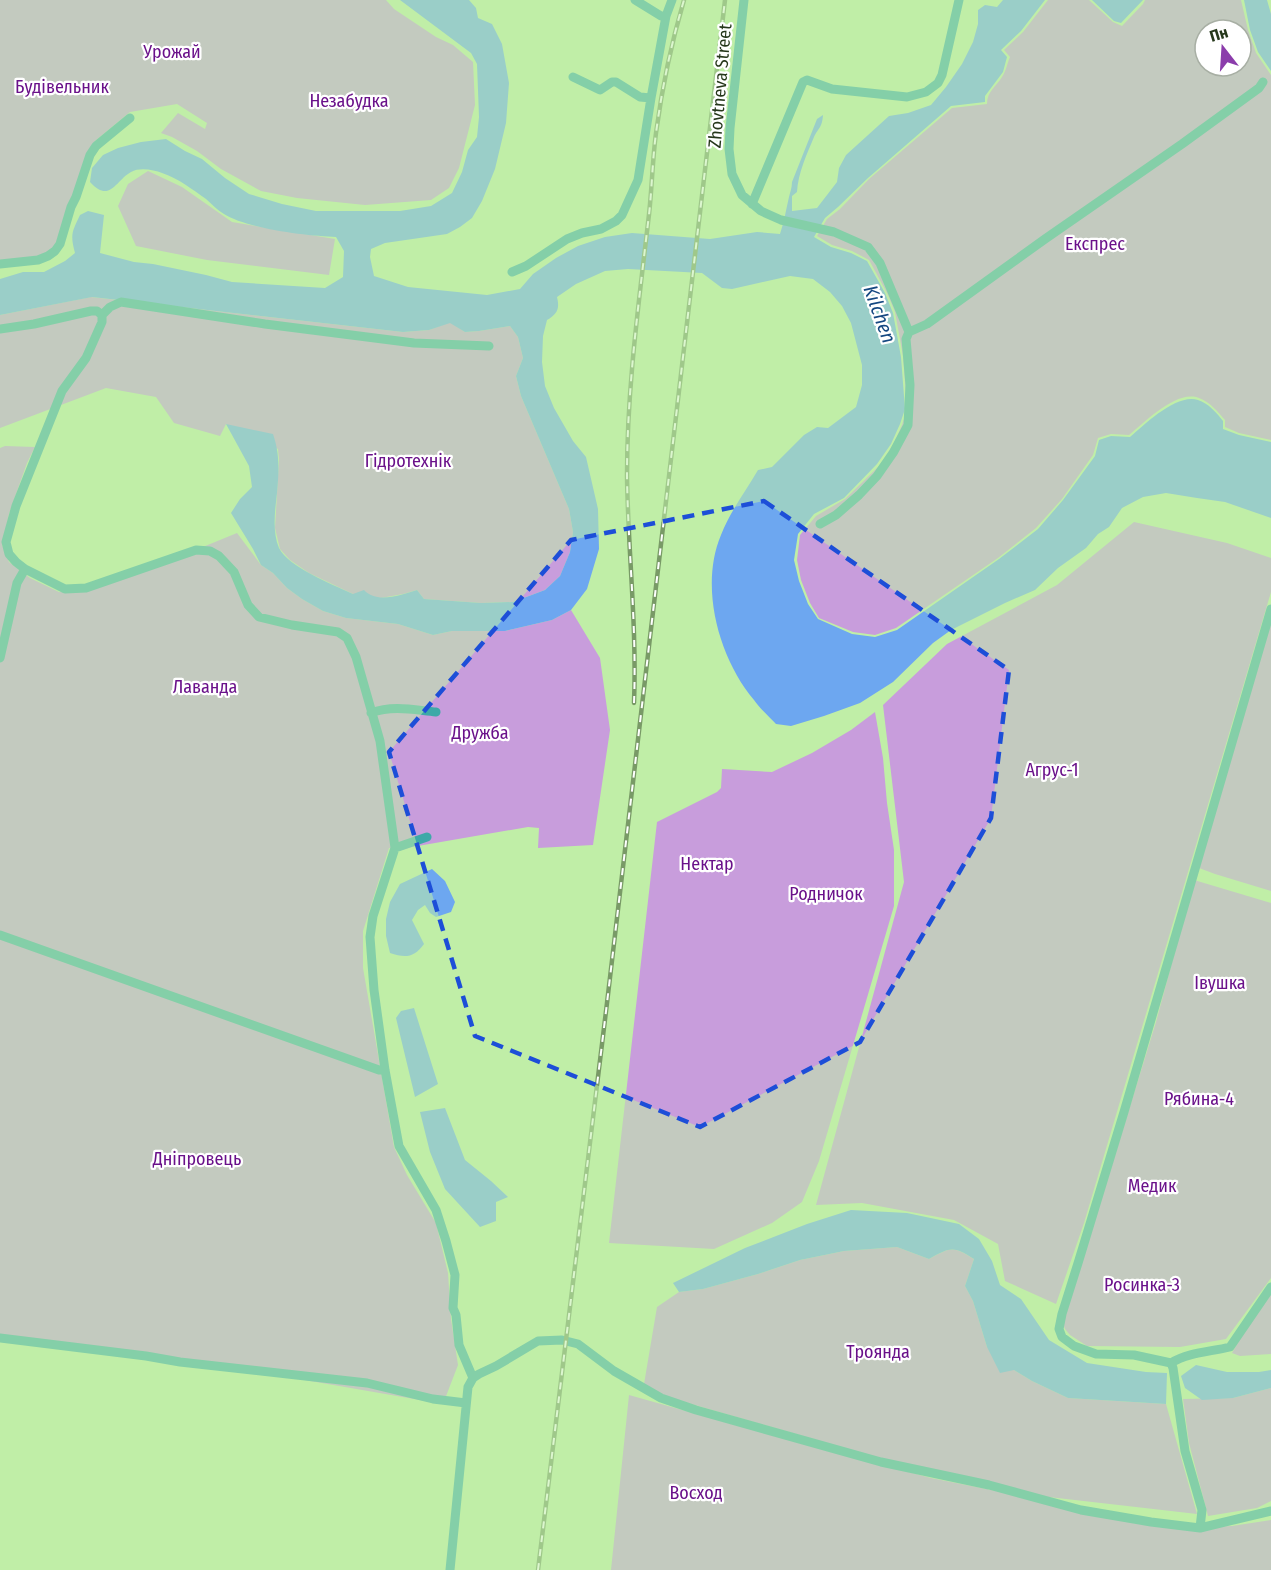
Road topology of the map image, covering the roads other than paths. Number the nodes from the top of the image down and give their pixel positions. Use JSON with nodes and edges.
{"nodes":[{"id":1,"x":635,"y":0,"type":"edge"},
{"id":2,"x":672,"y":0,"type":"edge"},
{"id":3,"x":744,"y":0,"type":"edge"},
{"id":4,"x":959,"y":0,"type":"edge"},
{"id":5,"x":666,"y":16,"type":"junction"},
{"id":6,"x":573,"y":76,"type":"dead end"},
{"id":7,"x":1263,"y":82,"type":"dead end"},
{"id":8,"x":651,"y":98,"type":"junction"},
{"id":9,"x":130,"y":118,"type":"dead end"},
{"id":10,"x":752,"y":204,"type":"junction"},
{"id":11,"x":0,"y":264,"type":"edge"},
{"id":12,"x":512,"y":272,"type":"dead end"},
{"id":13,"x":102,"y":315,"type":"junction"},
{"id":14,"x":0,"y":329,"type":"edge"},
{"id":15,"x":909,"y":332,"type":"junction"},
{"id":16,"x":489,"y":346,"type":"dead end"},
{"id":17,"x":820,"y":524,"type":"dead end"},
{"id":18,"x":25,"y":569,"type":"junction"},
{"id":19,"x":1271,"y":609,"type":"edge"},
{"id":20,"x":0,"y":658,"type":"edge"},
{"id":21,"x":371,"y":712,"type":"junction"},
{"id":22,"x":436,"y":712,"type":"dead end"},
{"id":23,"x":427,"y":837,"type":"dead end"},
{"id":24,"x":395,"y":849,"type":"junction"},
{"id":25,"x":0,"y":935,"type":"edge"},
{"id":26,"x":385,"y":1070,"type":"junction"},
{"id":27,"x":1271,"y":1287,"type":"edge"},
{"id":28,"x":0,"y":1338,"type":"edge"},
{"id":29,"x":1171,"y":1363,"type":"junction"},
{"id":30,"x":473,"y":1378,"type":"junction"},
{"id":31,"x":465,"y":1403,"type":"junction"},
{"id":32,"x":1271,"y":1511,"type":"edge"},
{"id":33,"x":1200,"y":1528,"type":"junction"},
{"id":34,"x":450,"y":1570,"type":"edge"}],
"edges":[{"from":1,"to":5,"type":"street"},
{"from":2,"to":5,"type":"street"},
{"from":3,"to":10,"type":"street","name":"Zhovtneva Street"},
{"from":4,"to":10,"type":"street"},
{"from":5,"to":8,"type":"street"},
{"from":6,"to":8,"type":"street"},
{"from":7,"to":15,"type":"street"},
{"from":8,"to":12,"type":"street"},
{"from":9,"to":11,"type":"street"},
{"from":10,"to":15,"type":"street"},
{"from":13,"to":14,"type":"street"},
{"from":13,"to":16,"type":"street"},
{"from":13,"to":18,"type":"street"},
{"from":15,"to":17,"type":"street"},
{"from":18,"to":20,"type":"street"},
{"from":18,"to":21,"type":"street"},
{"from":19,"to":29,"type":"street"},
{"from":21,"to":22,"type":"street"},
{"from":21,"to":24,"type":"street"},
{"from":23,"to":24,"type":"street"},
{"from":24,"to":26,"type":"street"},
{"from":25,"to":26,"type":"street"},
{"from":26,"to":30,"type":"street"},
{"from":27,"to":29,"type":"street"},
{"from":28,"to":31,"type":"street"},
{"from":29,"to":33,"type":"street"},
{"from":30,"to":31,"type":"street"},
{"from":30,"to":33,"type":"street"},
{"from":31,"to":34,"type":"street"},
{"from":32,"to":33,"type":"street"}]}
